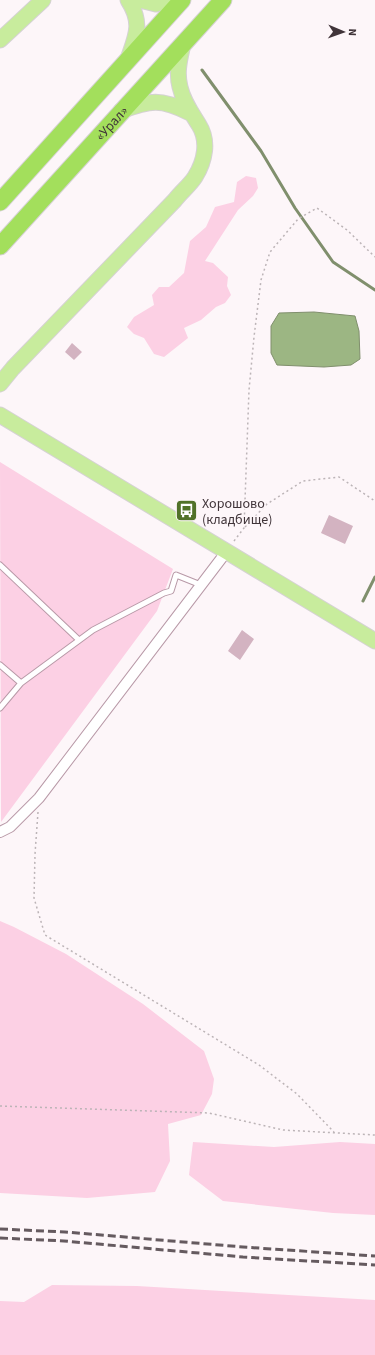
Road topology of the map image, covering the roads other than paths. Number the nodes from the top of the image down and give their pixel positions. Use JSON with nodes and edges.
{"nodes":[{"id":1,"x":43,"y":0,"type":"edge"},
{"id":2,"x":128,"y":0,"type":"edge"},
{"id":3,"x":140,"y":0,"type":"edge"},
{"id":4,"x":172,"y":0,"type":"edge"},
{"id":5,"x":182,"y":0,"type":"edge"},
{"id":6,"x":223,"y":0,"type":"edge"},
{"id":7,"x":0,"y":40,"type":"edge"},
{"id":8,"x":183,"y":44,"type":"junction"},
{"id":9,"x":128,"y":59,"type":"junction"},
{"id":10,"x":121,"y":111,"type":"junction"},
{"id":11,"x":190,"y":113,"type":"junction"},
{"id":12,"x":0,"y":202,"type":"edge"},
{"id":13,"x":0,"y":246,"type":"edge"},
{"id":14,"x":0,"y":384,"type":"edge"},
{"id":15,"x":0,"y":415,"type":"edge"},
{"id":16,"x":226,"y":551,"type":"junction"},
{"id":17,"x":0,"y":565,"type":"edge"},
{"id":18,"x":201,"y":585,"type":"junction"},
{"id":19,"x":79,"y":640,"type":"junction"},
{"id":20,"x":375,"y":641,"type":"edge"},
{"id":21,"x":0,"y":665,"type":"edge"},
{"id":22,"x":21,"y":683,"type":"junction"},
{"id":23,"x":0,"y":708,"type":"edge"},
{"id":24,"x":0,"y":832,"type":"edge"}],
"edges":[{"from":1,"to":7,"type":"main road"},
{"from":2,"to":9,"type":"main road"},
{"from":3,"to":4,"type":"main road"},
{"from":5,"to":9,"type":"highway","name":"«Урал»"},
{"from":6,"to":8,"type":"highway","name":"«Урал»"},
{"from":8,"to":10,"type":"highway","name":"«Урал»"},
{"from":8,"to":11,"type":"main road"},
{"from":9,"to":12,"type":"highway","name":"«Урал»"},
{"from":10,"to":11,"type":"main road"},
{"from":10,"to":13,"type":"highway","name":"«Урал»"},
{"from":11,"to":14,"type":"main road"},
{"from":15,"to":16,"type":"main road"},
{"from":16,"to":18,"type":"street"},
{"from":16,"to":20,"type":"main road"},
{"from":17,"to":19,"type":"lane"},
{"from":18,"to":19,"type":"lane"},
{"from":18,"to":24,"type":"street"},
{"from":19,"to":22,"type":"lane"},
{"from":21,"to":22,"type":"lane"},
{"from":22,"to":23,"type":"lane"}]}
